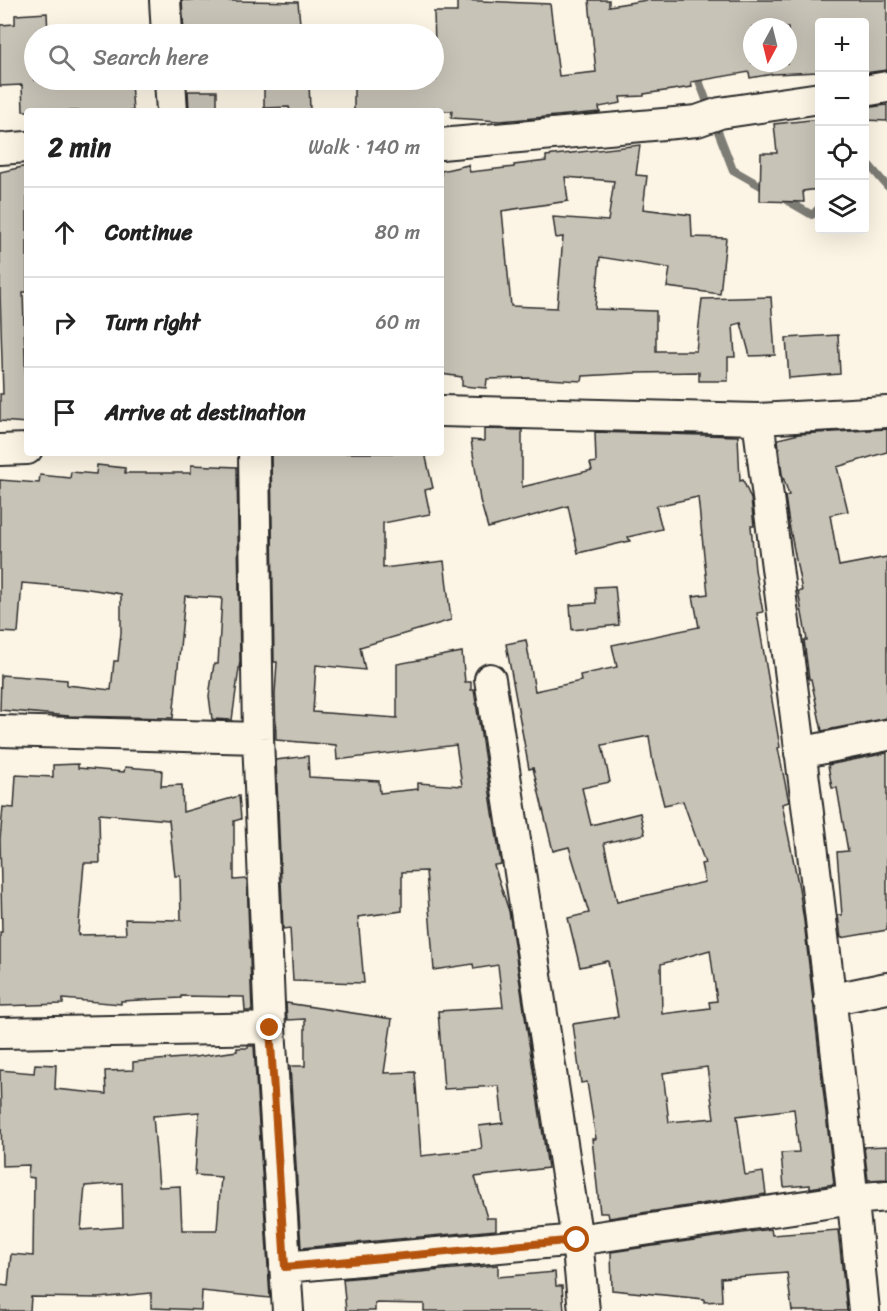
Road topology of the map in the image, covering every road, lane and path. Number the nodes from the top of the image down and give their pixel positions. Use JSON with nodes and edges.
{"nodes":[{"id":1,"x":165,"y":0,"type":"edge"},
{"id":2,"x":166,"y":24,"type":"edge"},
{"id":3,"x":887,"y":87,"type":"edge"},
{"id":4,"x":171,"y":90,"type":"edge"},
{"id":5,"x":869,"y":90,"type":"edge"},
{"id":6,"x":815,"y":99,"type":"edge"},
{"id":7,"x":172,"y":108,"type":"edge"},
{"id":8,"x":444,"y":144,"type":"edge"},
{"id":9,"x":24,"y":147,"type":"edge"},
{"id":10,"x":0,"y":150,"type":"edge"},
{"id":11,"x":444,"y":411,"type":"edge"},
{"id":12,"x":885,"y":412,"type":"edge"},
{"id":13,"x":758,"y":419,"type":"junction"},
{"id":14,"x":24,"y":448,"type":"edge"},
{"id":15,"x":0,"y":450,"type":"edge"},
{"id":16,"x":254,"y":456,"type":"edge"},
{"id":17,"x":490,"y":679,"type":"dead end"},
{"id":18,"x":0,"y":731,"type":"edge"},
{"id":19,"x":887,"y":735,"type":"edge"},
{"id":20,"x":258,"y":738,"type":"junction"},
{"id":21,"x":800,"y":753,"type":"junction"},
{"id":22,"x":887,"y":988,"type":"edge"},
{"id":23,"x":829,"y":1000,"type":"junction"},
{"id":24,"x":270,"y":1028,"type":"junction"},
{"id":25,"x":0,"y":1033,"type":"edge"},
{"id":26,"x":887,"y":1196,"type":"edge"},
{"id":27,"x":853,"y":1199,"type":"junction"},
{"id":28,"x":577,"y":1240,"type":"junction"},
{"id":29,"x":285,"y":1267,"type":"junction"},
{"id":30,"x":288,"y":1311,"type":"edge"},
{"id":31,"x":584,"y":1311,"type":"edge"},
{"id":32,"x":864,"y":1311,"type":"edge"}],
"edges":[{"from":1,"to":2,"type":"street"},
{"from":3,"to":5,"type":"street"},
{"from":4,"to":7,"type":"street"},
{"from":6,"to":8,"type":"street"},
{"from":9,"to":10,"type":"street"},
{"from":11,"to":13,"type":"street"},
{"from":12,"to":13,"type":"street"},
{"from":13,"to":21,"type":"street"},
{"from":14,"to":15,"type":"street"},
{"from":16,"to":20,"type":"street"},
{"from":17,"to":28,"type":"street"},
{"from":18,"to":20,"type":"street"},
{"from":19,"to":21,"type":"street"},
{"from":20,"to":24,"type":"street"},
{"from":21,"to":23,"type":"street"},
{"from":22,"to":23,"type":"street"},
{"from":23,"to":27,"type":"street"},
{"from":24,"to":25,"type":"street"},
{"from":24,"to":29,"type":"street"},
{"from":26,"to":27,"type":"street"},
{"from":27,"to":28,"type":"street"},
{"from":27,"to":32,"type":"street"},
{"from":28,"to":29,"type":"street"},
{"from":28,"to":31,"type":"street"},
{"from":29,"to":30,"type":"street"}]}
